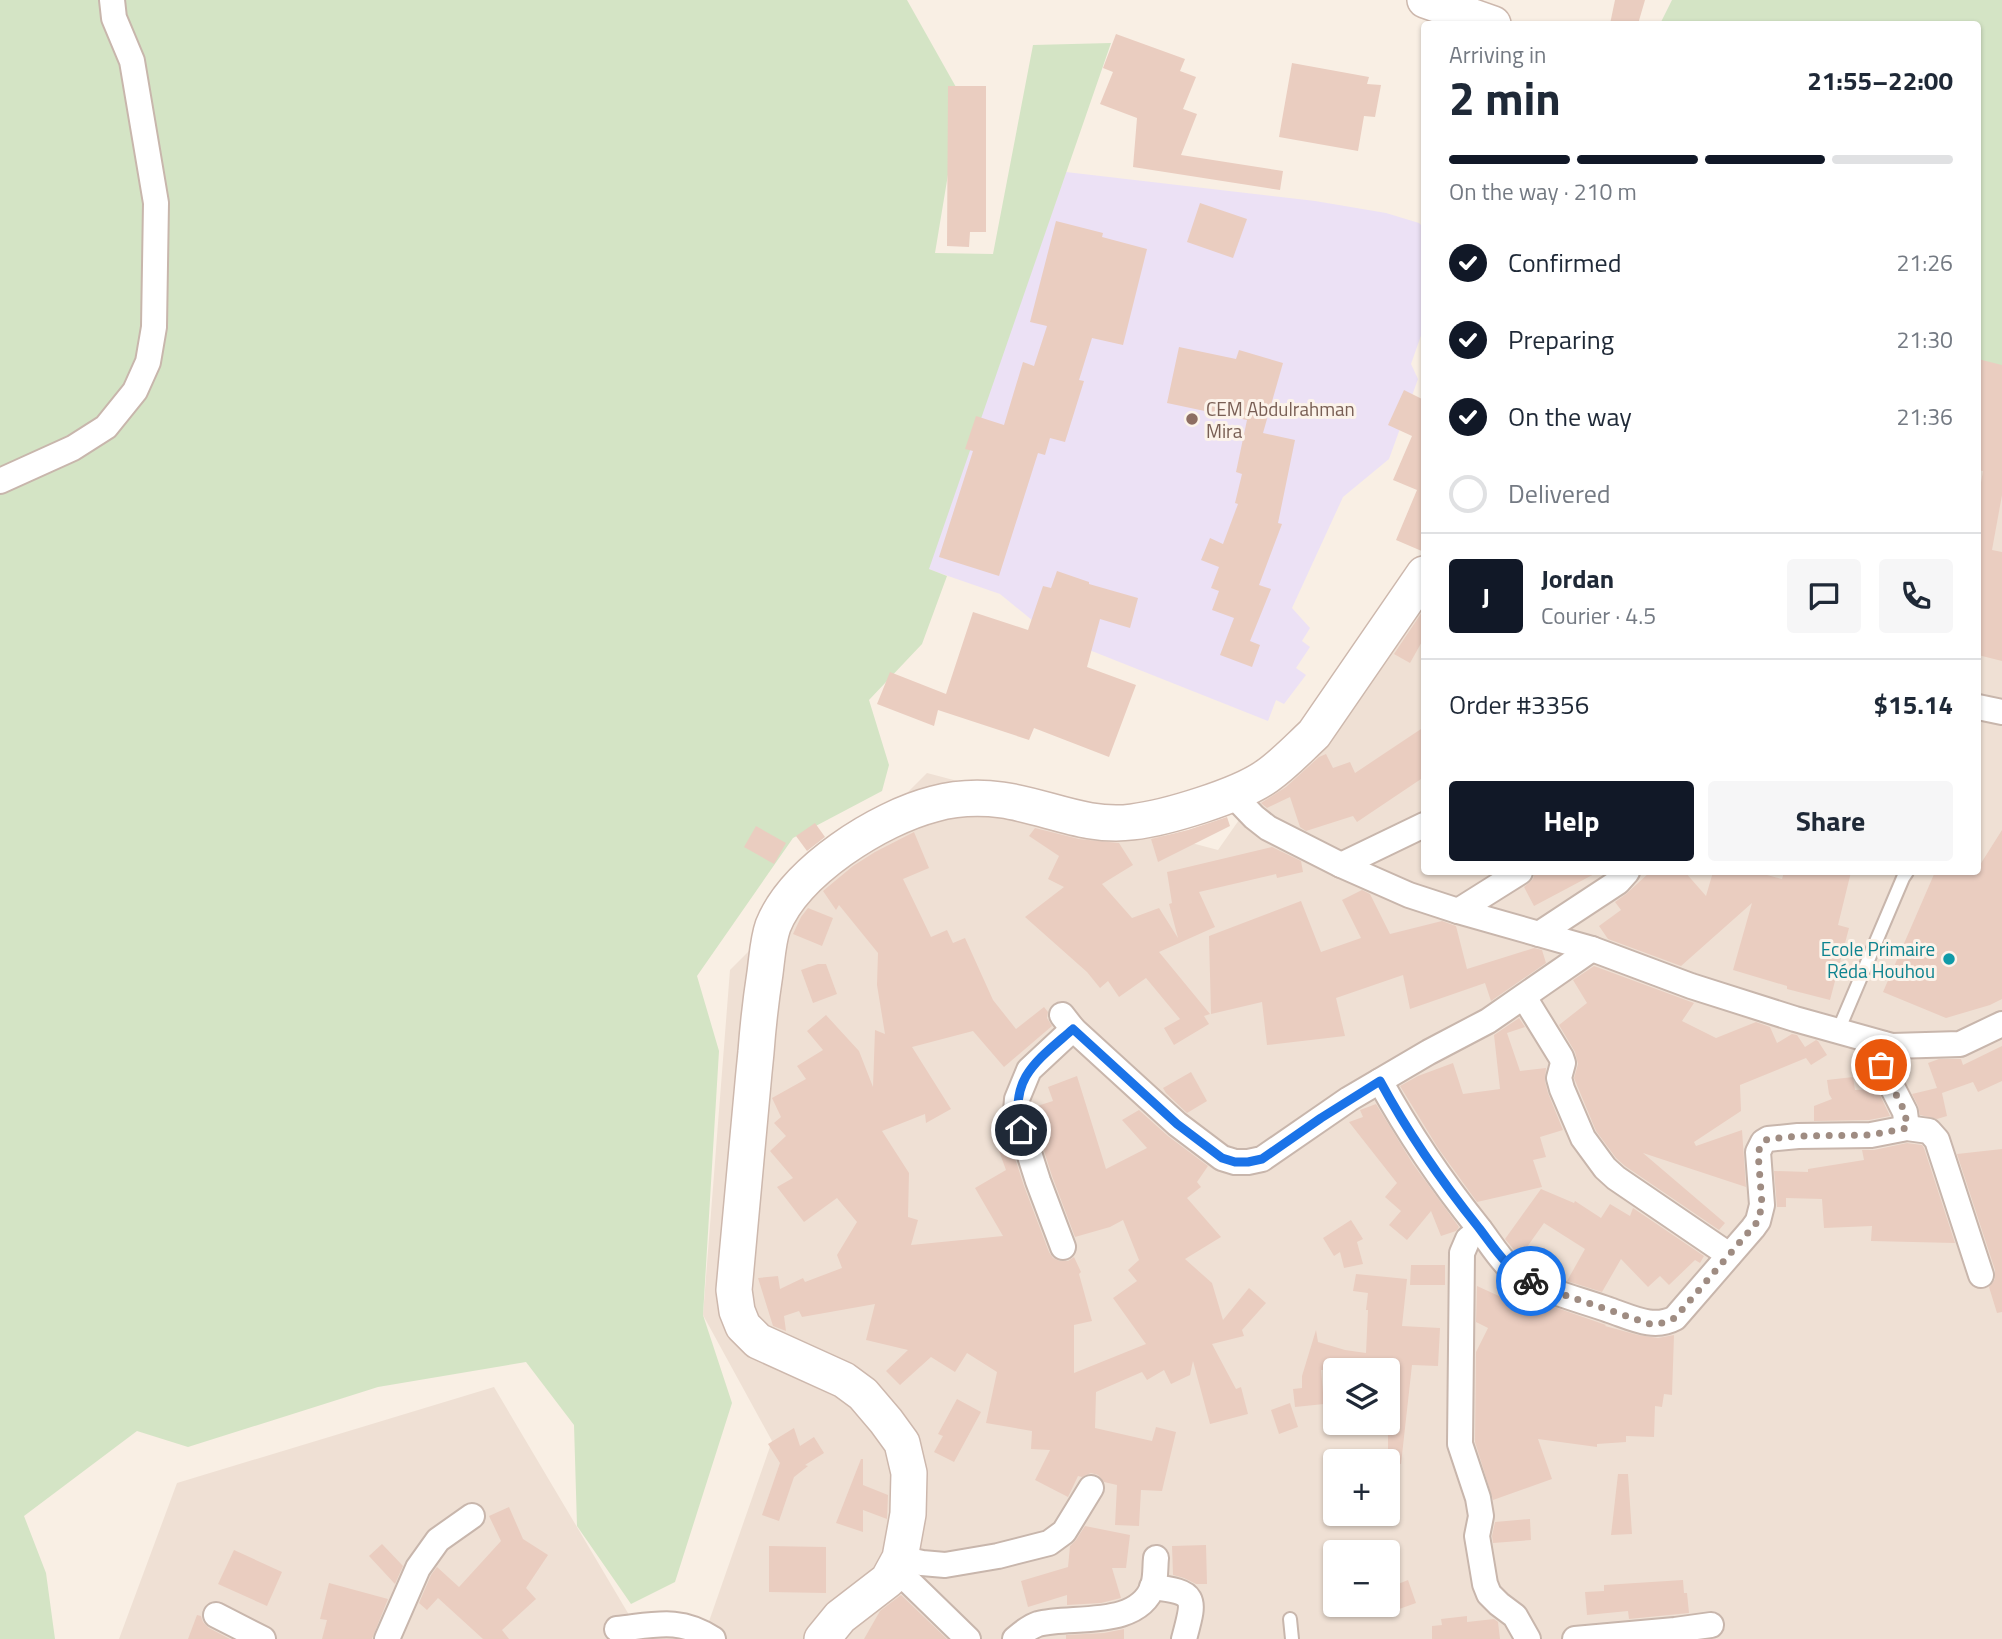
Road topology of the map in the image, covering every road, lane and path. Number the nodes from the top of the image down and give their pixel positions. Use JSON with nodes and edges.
{"nodes":[{"id":1,"x":112,"y":0,"type":"edge"},
{"id":2,"x":1425,"y":0,"type":"edge"},
{"id":3,"x":1484,"y":21,"type":"edge"},
{"id":4,"x":0,"y":481,"type":"edge"},
{"id":5,"x":1421,"y":578,"type":"edge"},
{"id":6,"x":1981,"y":708,"type":"edge"},
{"id":7,"x":2002,"y":712,"type":"edge"},
{"id":8,"x":1232,"y":794,"type":"junction"},
{"id":9,"x":1421,"y":826,"type":"edge"},
{"id":10,"x":1341,"y":866,"type":"junction"},
{"id":11,"x":1515,"y":875,"type":"edge"},
{"id":12,"x":1625,"y":875,"type":"edge"},
{"id":13,"x":1905,"y":875,"type":"edge"},
{"id":14,"x":1458,"y":911,"type":"junction"},
{"id":15,"x":1539,"y":934,"type":"junction"},
{"id":16,"x":1592,"y":949,"type":"junction"},
{"id":17,"x":1524,"y":996,"type":"junction"},
{"id":18,"x":2002,"y":1024,"type":"edge"},
{"id":19,"x":1838,"y":1031,"type":"junction"},
{"id":20,"x":1883,"y":1044,"type":"junction"},
{"id":21,"x":1380,"y":1081,"type":"junction"},
{"id":22,"x":1907,"y":1128,"type":"junction"},
{"id":23,"x":1480,"y":1230,"type":"junction"},
{"id":24,"x":1063,"y":1247,"type":"dead end"},
{"id":25,"x":1729,"y":1255,"type":"junction"},
{"id":26,"x":1981,"y":1275,"type":"dead end"},
{"id":27,"x":1091,"y":1488,"type":"dead end"},
{"id":28,"x":472,"y":1516,"type":"dead end"},
{"id":29,"x":1156,"y":1558,"type":"dead end"},
{"id":30,"x":898,"y":1563,"type":"junction"},
{"id":31,"x":1152,"y":1587,"type":"junction"},
{"id":32,"x":216,"y":1615,"type":"dead end"},
{"id":33,"x":1290,"y":1619,"type":"dead end"},
{"id":34,"x":1711,"y":1625,"type":"dead end"},
{"id":35,"x":617,"y":1629,"type":"dead end"},
{"id":36,"x":263,"y":1639,"type":"edge"},
{"id":37,"x":387,"y":1639,"type":"edge"},
{"id":38,"x":713,"y":1639,"type":"edge"},
{"id":39,"x":822,"y":1639,"type":"edge"},
{"id":40,"x":968,"y":1639,"type":"edge"},
{"id":41,"x":1015,"y":1639,"type":"edge"},
{"id":42,"x":1184,"y":1639,"type":"edge"},
{"id":43,"x":1292,"y":1639,"type":"edge"},
{"id":44,"x":1528,"y":1639,"type":"edge"},
{"id":45,"x":1575,"y":1639,"type":"edge"}],
"edges":[{"from":1,"to":4,"type":"street"},
{"from":2,"to":3,"type":"main road"},
{"from":5,"to":8,"type":"main road"},
{"from":6,"to":7,"type":"street"},
{"from":8,"to":10,"type":"street"},
{"from":8,"to":30,"type":"main road"},
{"from":9,"to":10,"type":"street"},
{"from":10,"to":14,"type":"street"},
{"from":11,"to":14,"type":"street"},
{"from":12,"to":15,"type":"street"},
{"from":13,"to":19,"type":"lane"},
{"from":14,"to":15,"type":"street"},
{"from":15,"to":16,"type":"street"},
{"from":16,"to":17,"type":"street"},
{"from":16,"to":19,"type":"street"},
{"from":17,"to":21,"type":"street"},
{"from":17,"to":25,"type":"street"},
{"from":18,"to":20,"type":"street"},
{"from":19,"to":20,"type":"street"},
{"from":20,"to":22,"type":"street"},
{"from":21,"to":23,"type":"street"},
{"from":21,"to":24,"type":"street"},
{"from":22,"to":25,"type":"street"},
{"from":22,"to":26,"type":"street"},
{"from":23,"to":25,"type":"street"},
{"from":23,"to":44,"type":"street"},
{"from":27,"to":30,"type":"street"},
{"from":28,"to":37,"type":"street"},
{"from":29,"to":31,"type":"street"},
{"from":30,"to":39,"type":"main road"},
{"from":30,"to":40,"type":"street"},
{"from":31,"to":41,"type":"street"},
{"from":31,"to":42,"type":"street"},
{"from":32,"to":36,"type":"street"},
{"from":33,"to":43,"type":"lane"},
{"from":34,"to":45,"type":"street"},
{"from":35,"to":38,"type":"street"}]}
